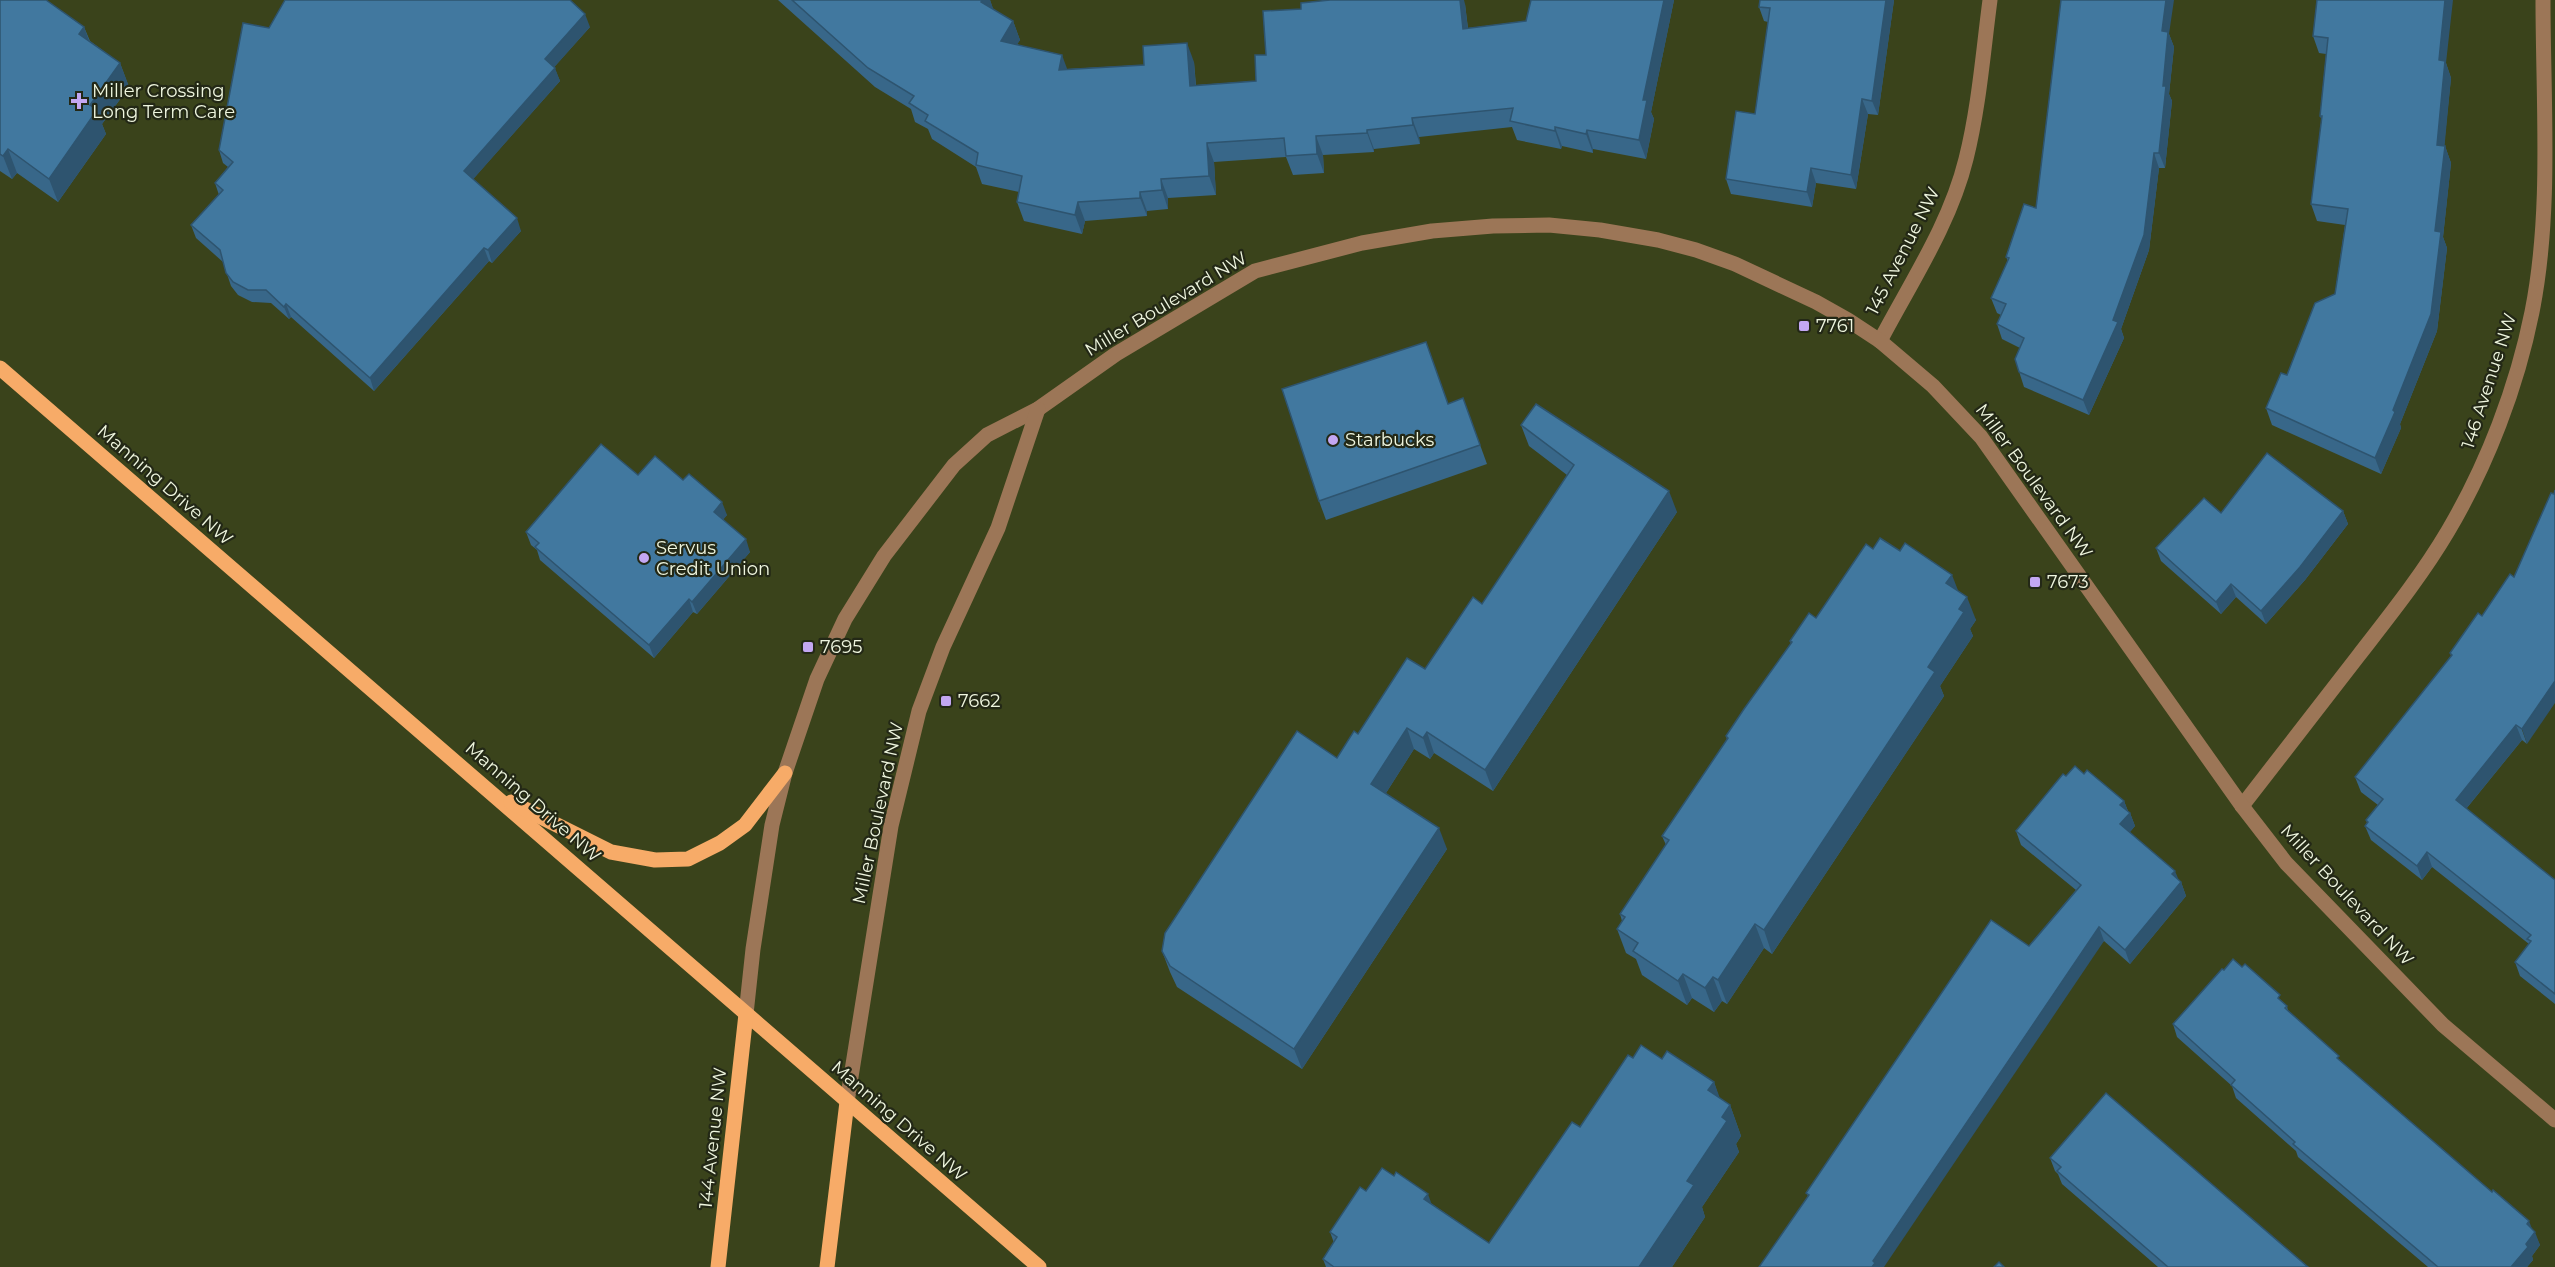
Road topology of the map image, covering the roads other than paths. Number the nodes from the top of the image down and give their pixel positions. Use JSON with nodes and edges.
{"nodes":[{"id":1,"x":1989,"y":0,"type":"edge"},
{"id":2,"x":2543,"y":0,"type":"edge"},
{"id":3,"x":1880,"y":341,"type":"junction"},
{"id":4,"x":0,"y":368,"type":"edge"},
{"id":5,"x":1038,"y":409,"type":"junction"},
{"id":6,"x":785,"y":773,"type":"junction"},
{"id":7,"x":490,"y":792,"type":"junction"},
{"id":8,"x":2242,"y":806,"type":"junction"},
{"id":9,"x":746,"y":1014,"type":"junction"},
{"id":10,"x":847,"y":1102,"type":"junction"},
{"id":11,"x":2555,"y":1120,"type":"edge"},
{"id":12,"x":718,"y":1267,"type":"edge"},
{"id":13,"x":827,"y":1267,"type":"edge"},
{"id":14,"x":1039,"y":1267,"type":"edge"}],
"edges":[{"from":1,"to":3,"type":"street","name":"145 Avenue NW"},
{"from":2,"to":8,"type":"street","name":"146 Avenue NW"},
{"from":3,"to":5,"type":"street","name":"Miller Boulevard NW"},
{"from":3,"to":8,"type":"street","name":"Miller Boulevard NW"},
{"from":4,"to":7,"type":"main road","name":"Manning Drive NW"},
{"from":5,"to":6,"type":"street","name":"Miller Boulevard NW"},
{"from":5,"to":10,"type":"street","name":"Miller Boulevard NW"},
{"from":6,"to":7,"type":"main road"},
{"from":6,"to":9,"type":"street","name":"Miller Boulevard NW"},
{"from":7,"to":9,"type":"main road","name":"Manning Drive NW"},
{"from":8,"to":11,"type":"street","name":"Miller Boulevard NW"},
{"from":9,"to":10,"type":"main road","name":"Manning Drive NW"},
{"from":9,"to":12,"type":"main road","name":"144 Avenue NW"},
{"from":10,"to":13,"type":"main road"},
{"from":10,"to":14,"type":"main road","name":"Manning Drive NW"}]}
